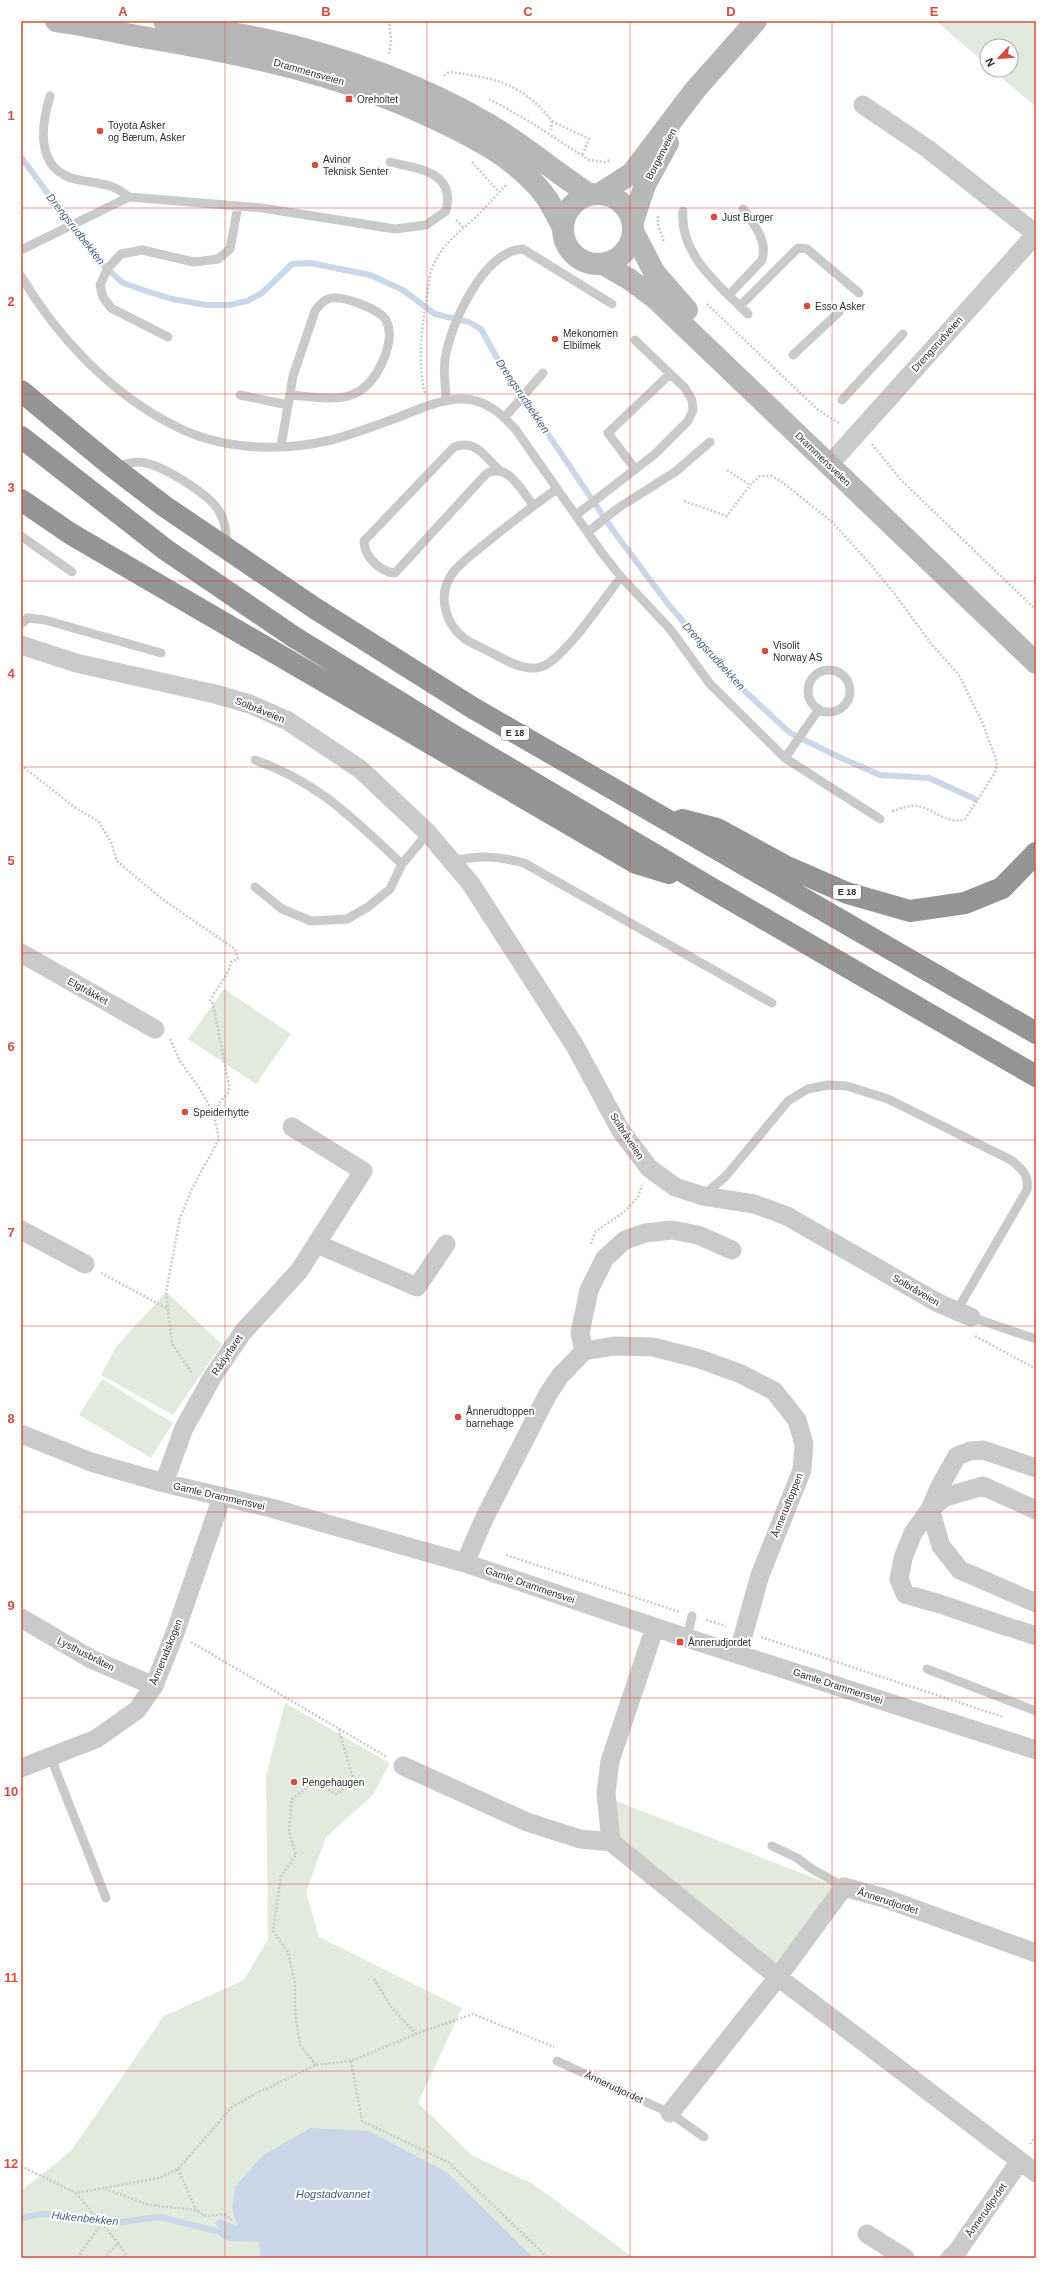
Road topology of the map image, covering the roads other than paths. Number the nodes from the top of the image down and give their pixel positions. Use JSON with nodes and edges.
{"nodes":[{"id":1,"x":56,"y":21,"type":"edge"},
{"id":2,"x":164,"y":21,"type":"edge"},
{"id":3,"x":756,"y":21,"type":"edge"},
{"id":4,"x":695,"y":90,"type":"junction"},
{"id":5,"x":50,"y":96,"type":"dead end"},
{"id":6,"x":863,"y":105,"type":"dead end"},
{"id":7,"x":390,"y":162,"type":"dead end"},
{"id":8,"x":595,"y":193,"type":"junction"},
{"id":9,"x":129,"y":197,"type":"junction"},
{"id":10,"x":238,"y":206,"type":"junction"},
{"id":11,"x":743,"y":209,"type":"dead end"},
{"id":12,"x":683,"y":211,"type":"dead end"},
{"id":13,"x":633,"y":227,"type":"junction"},
{"id":14,"x":562,"y":228,"type":"junction"},
{"id":15,"x":1036,"y":234,"type":"edge"},
{"id":16,"x":21,"y":250,"type":"edge"},
{"id":17,"x":603,"y":264,"type":"junction"},
{"id":18,"x":21,"y":276,"type":"edge"},
{"id":19,"x":859,"y":293,"type":"dead end"},
{"id":20,"x":729,"y":295,"type":"junction"},
{"id":21,"x":612,"y":304,"type":"dead end"},
{"id":22,"x":740,"y":306,"type":"junction"},
{"id":23,"x":839,"y":312,"type":"dead end"},
{"id":24,"x":748,"y":314,"type":"dead end"},
{"id":25,"x":903,"y":334,"type":"dead end"},
{"id":26,"x":168,"y":337,"type":"dead end"},
{"id":27,"x":636,"y":340,"type":"dead end"},
{"id":28,"x":793,"y":355,"type":"dead end"},
{"id":29,"x":543,"y":373,"type":"dead end"},
{"id":30,"x":670,"y":374,"type":"junction"},
{"id":31,"x":21,"y":390,"type":"edge"},
{"id":32,"x":240,"y":395,"type":"dead end"},
{"id":33,"x":289,"y":400,"type":"junction"},
{"id":34,"x":446,"y":400,"type":"junction"},
{"id":35,"x":842,"y":400,"type":"dead end"},
{"id":36,"x":505,"y":417,"type":"junction"},
{"id":37,"x":21,"y":437,"type":"edge"},
{"id":38,"x":710,"y":442,"type":"dead end"},
{"id":39,"x":281,"y":446,"type":"junction"},
{"id":40,"x":838,"y":455,"type":"junction"},
{"id":41,"x":113,"y":467,"type":"junction"},
{"id":42,"x":635,"y":469,"type":"junction"},
{"id":43,"x":499,"y":470,"type":"junction"},
{"id":44,"x":557,"y":489,"type":"junction"},
{"id":45,"x":21,"y":500,"type":"edge"},
{"id":46,"x":533,"y":505,"type":"junction"},
{"id":47,"x":576,"y":515,"type":"junction"},
{"id":48,"x":588,"y":532,"type":"junction"},
{"id":49,"x":21,"y":536,"type":"edge"},
{"id":50,"x":228,"y":550,"type":"junction"},
{"id":51,"x":72,"y":572,"type":"dead end"},
{"id":52,"x":620,"y":577,"type":"junction"},
{"id":53,"x":21,"y":624,"type":"edge"},
{"id":54,"x":21,"y":645,"type":"edge"},
{"id":55,"x":1036,"y":649,"type":"edge"},
{"id":56,"x":160,"y":653,"type":"dead end"},
{"id":57,"x":1036,"y":663,"type":"edge"},
{"id":58,"x":819,"y":709,"type":"junction"},
{"id":59,"x":785,"y":758,"type":"junction"},
{"id":60,"x":255,"y":760,"type":"dead end"},
{"id":61,"x":654,"y":813,"type":"junction"},
{"id":62,"x":880,"y":819,"type":"road end"},
{"id":63,"x":428,"y":833,"type":"junction"},
{"id":64,"x":1036,"y":853,"type":"edge"},
{"id":65,"x":453,"y":861,"type":"junction"},
{"id":66,"x":402,"y":864,"type":"junction"},
{"id":67,"x":704,"y":884,"type":"junction"},
{"id":68,"x":255,"y":887,"type":"dead end"},
{"id":69,"x":21,"y":953,"type":"edge"},
{"id":70,"x":772,"y":1003,"type":"dead end"},
{"id":71,"x":155,"y":1029,"type":"road end"},
{"id":72,"x":1036,"y":1033,"type":"edge"},
{"id":73,"x":1036,"y":1076,"type":"edge"},
{"id":74,"x":292,"y":1127,"type":"dead end"},
{"id":75,"x":703,"y":1196,"type":"junction"},
{"id":76,"x":21,"y":1230,"type":"edge"},
{"id":77,"x":317,"y":1244,"type":"junction"},
{"id":78,"x":446,"y":1244,"type":"dead end"},
{"id":79,"x":732,"y":1250,"type":"dead end"},
{"id":80,"x":85,"y":1264,"type":"road end"},
{"id":81,"x":964,"y":1314,"type":"junction"},
{"id":82,"x":1036,"y":1339,"type":"edge"},
{"id":83,"x":584,"y":1351,"type":"junction"},
{"id":84,"x":21,"y":1434,"type":"edge"},
{"id":85,"x":1036,"y":1468,"type":"edge"},
{"id":86,"x":164,"y":1484,"type":"junction"},
{"id":87,"x":222,"y":1497,"type":"junction"},
{"id":88,"x":930,"y":1509,"type":"junction"},
{"id":89,"x":1036,"y":1510,"type":"edge"},
{"id":90,"x":465,"y":1563,"type":"junction"},
{"id":91,"x":1036,"y":1603,"type":"edge"},
{"id":92,"x":692,"y":1616,"type":"dead end"},
{"id":93,"x":21,"y":1618,"type":"edge"},
{"id":94,"x":656,"y":1627,"type":"junction"},
{"id":95,"x":1036,"y":1636,"type":"edge"},
{"id":96,"x":687,"y":1638,"type":"junction"},
{"id":97,"x":738,"y":1654,"type":"junction"},
{"id":98,"x":927,"y":1669,"type":"dead end"},
{"id":99,"x":154,"y":1686,"type":"junction"},
{"id":100,"x":1036,"y":1711,"type":"edge"},
{"id":101,"x":1036,"y":1750,"type":"edge"},
{"id":102,"x":51,"y":1758,"type":"junction"},
{"id":103,"x":403,"y":1766,"type":"road end"},
{"id":104,"x":21,"y":1768,"type":"edge"},
{"id":105,"x":611,"y":1842,"type":"junction"},
{"id":106,"x":772,"y":1846,"type":"dead end"},
{"id":107,"x":844,"y":1887,"type":"junction"},
{"id":108,"x":106,"y":1898,"type":"dead end"},
{"id":109,"x":1036,"y":1953,"type":"edge"},
{"id":110,"x":778,"y":1977,"type":"junction"},
{"id":111,"x":557,"y":2061,"type":"dead end"},
{"id":112,"x":670,"y":2113,"type":"junction"},
{"id":113,"x":704,"y":2137,"type":"dead end"},
{"id":114,"x":1020,"y":2161,"type":"junction"},
{"id":115,"x":1036,"y":2173,"type":"edge"},
{"id":116,"x":868,"y":2234,"type":"dead end"},
{"id":117,"x":905,"y":2258,"type":"edge"},
{"id":118,"x":950,"y":2258,"type":"edge"}],
"edges":[{"from":1,"to":14,"type":"main road","name":"Drammensveien"},
{"from":2,"to":8,"type":"main road","name":"Drammensveien"},
{"from":3,"to":4,"type":"main road","name":"Borgenveien"},
{"from":4,"to":8,"type":"main road","name":"Borgenveien"},
{"from":4,"to":13,"type":"main road","name":"Borgenveien"},
{"from":5,"to":9,"type":"lane"},
{"from":6,"to":15,"type":"street","name":"Drengsrudveien"},
{"from":7,"to":10,"type":"lane"},
{"from":8,"to":13,"type":"main road"},
{"from":8,"to":14,"type":"main road"},
{"from":9,"to":10,"type":"lane"},
{"from":9,"to":16,"type":"lane"},
{"from":10,"to":26,"type":"lane"},
{"from":11,"to":20,"type":"lane"},
{"from":12,"to":20,"type":"lane"},
{"from":13,"to":17,"type":"main road"},
{"from":13,"to":40,"type":"main road","name":"Drammensveien"},
{"from":14,"to":17,"type":"main road"},
{"from":15,"to":40,"type":"street","name":"Drengsrudveien"},
{"from":17,"to":57,"type":"main road","name":"Drammensveien"},
{"from":18,"to":39,"type":"lane"},
{"from":19,"to":22,"type":"lane"},
{"from":20,"to":22,"type":"lane"},
{"from":21,"to":34,"type":"lane"},
{"from":22,"to":24,"type":"lane"},
{"from":23,"to":28,"type":"lane"},
{"from":25,"to":35,"type":"lane"},
{"from":27,"to":30,"type":"lane"},
{"from":29,"to":36,"type":"lane"},
{"from":30,"to":42,"type":"lane"},
{"from":30,"to":42,"type":"lane"},
{"from":31,"to":41,"type":"highway","number":"E 18"},
{"from":32,"to":33,"type":"lane"},
{"from":33,"to":33,"type":"lane"},
{"from":33,"to":39,"type":"lane"},
{"from":34,"to":36,"type":"lane"},
{"from":34,"to":39,"type":"lane"},
{"from":36,"to":44,"type":"lane"},
{"from":37,"to":67,"type":"highway"},
{"from":38,"to":48,"type":"lane"},
{"from":40,"to":55,"type":"main road","name":"Drammensveien"},
{"from":41,"to":50,"type":"highway","number":"E 18"},
{"from":41,"to":50,"type":"lane"},
{"from":42,"to":47,"type":"lane"},
{"from":43,"to":43,"type":"lane"},
{"from":43,"to":46,"type":"lane"},
{"from":44,"to":46,"type":"lane"},
{"from":44,"to":47,"type":"lane"},
{"from":45,"to":67,"type":"highway"},
{"from":46,"to":52,"type":"lane"},
{"from":47,"to":48,"type":"lane"},
{"from":48,"to":52,"type":"lane"},
{"from":49,"to":51,"type":"lane"},
{"from":50,"to":61,"type":"highway","number":"E 18"},
{"from":52,"to":59,"type":"lane"},
{"from":53,"to":56,"type":"lane"},
{"from":54,"to":63,"type":"street","name":"Solbråveien"},
{"from":58,"to":58,"type":"lane"},
{"from":58,"to":59,"type":"lane"},
{"from":59,"to":62,"type":"lane"},
{"from":60,"to":66,"type":"lane"},
{"from":61,"to":64,"type":"highway","number":"E 18"},
{"from":61,"to":72,"type":"highway","number":"E 18"},
{"from":63,"to":65,"type":"street","name":"Solbråveien"},
{"from":63,"to":66,"type":"lane"},
{"from":65,"to":70,"type":"lane"},
{"from":65,"to":75,"type":"street","name":"Solbråveien"},
{"from":66,"to":68,"type":"lane"},
{"from":67,"to":73,"type":"highway"},
{"from":69,"to":71,"type":"street","name":"Elgtråkket"},
{"from":74,"to":77,"type":"street","name":"Rådyrfaret"},
{"from":75,"to":81,"type":"street","name":"Solbråveien"},
{"from":75,"to":81,"type":"lane"},
{"from":76,"to":80,"type":"street"},
{"from":77,"to":78,"type":"street"},
{"from":77,"to":86,"type":"street","name":"Rådyrfaret"},
{"from":79,"to":83,"type":"street"},
{"from":81,"to":82,"type":"lane"},
{"from":83,"to":90,"type":"street"},
{"from":83,"to":97,"type":"street","name":"Ånnerudtoppen"},
{"from":84,"to":86,"type":"street","name":"Gamle Drammensvei"},
{"from":85,"to":88,"type":"street"},
{"from":86,"to":87,"type":"street","name":"Gamle Drammensvei"},
{"from":87,"to":90,"type":"street","name":"Gamle Drammensvei"},
{"from":87,"to":99,"type":"street","name":"Ånnerudskogen"},
{"from":88,"to":89,"type":"street"},
{"from":88,"to":91,"type":"street"},
{"from":88,"to":95,"type":"street"},
{"from":90,"to":94,"type":"street","name":"Gamle Drammensvei"},
{"from":92,"to":96,"type":"lane"},
{"from":93,"to":99,"type":"street","name":"Lysthusbråten"},
{"from":94,"to":96,"type":"street","name":"Gamle Drammensvei"},
{"from":94,"to":105,"type":"street"},
{"from":96,"to":97,"type":"street","name":"Gamle Drammensvei"},
{"from":97,"to":101,"type":"street","name":"Gamle Drammensvei"},
{"from":98,"to":100,"type":"lane"},
{"from":99,"to":102,"type":"street","name":"Ånnerudskogen"},
{"from":102,"to":104,"type":"street","name":"Ånnerudskogen"},
{"from":102,"to":108,"type":"lane"},
{"from":103,"to":105,"type":"street"},
{"from":105,"to":110,"type":"street"},
{"from":106,"to":107,"type":"lane"},
{"from":107,"to":109,"type":"street","name":"Ånnerudjordet"},
{"from":107,"to":110,"type":"street","name":"Ånnerudjordet"},
{"from":110,"to":112,"type":"street","name":"Ånnerudjordet"},
{"from":110,"to":114,"type":"street"},
{"from":111,"to":112,"type":"lane","name":"Ånnerudjordet"},
{"from":112,"to":113,"type":"lane","name":"Ånnerudjordet"},
{"from":114,"to":115,"type":"street"},
{"from":114,"to":118,"type":"street","name":"Ånnerudjordet"},
{"from":116,"to":117,"type":"street"}]}
